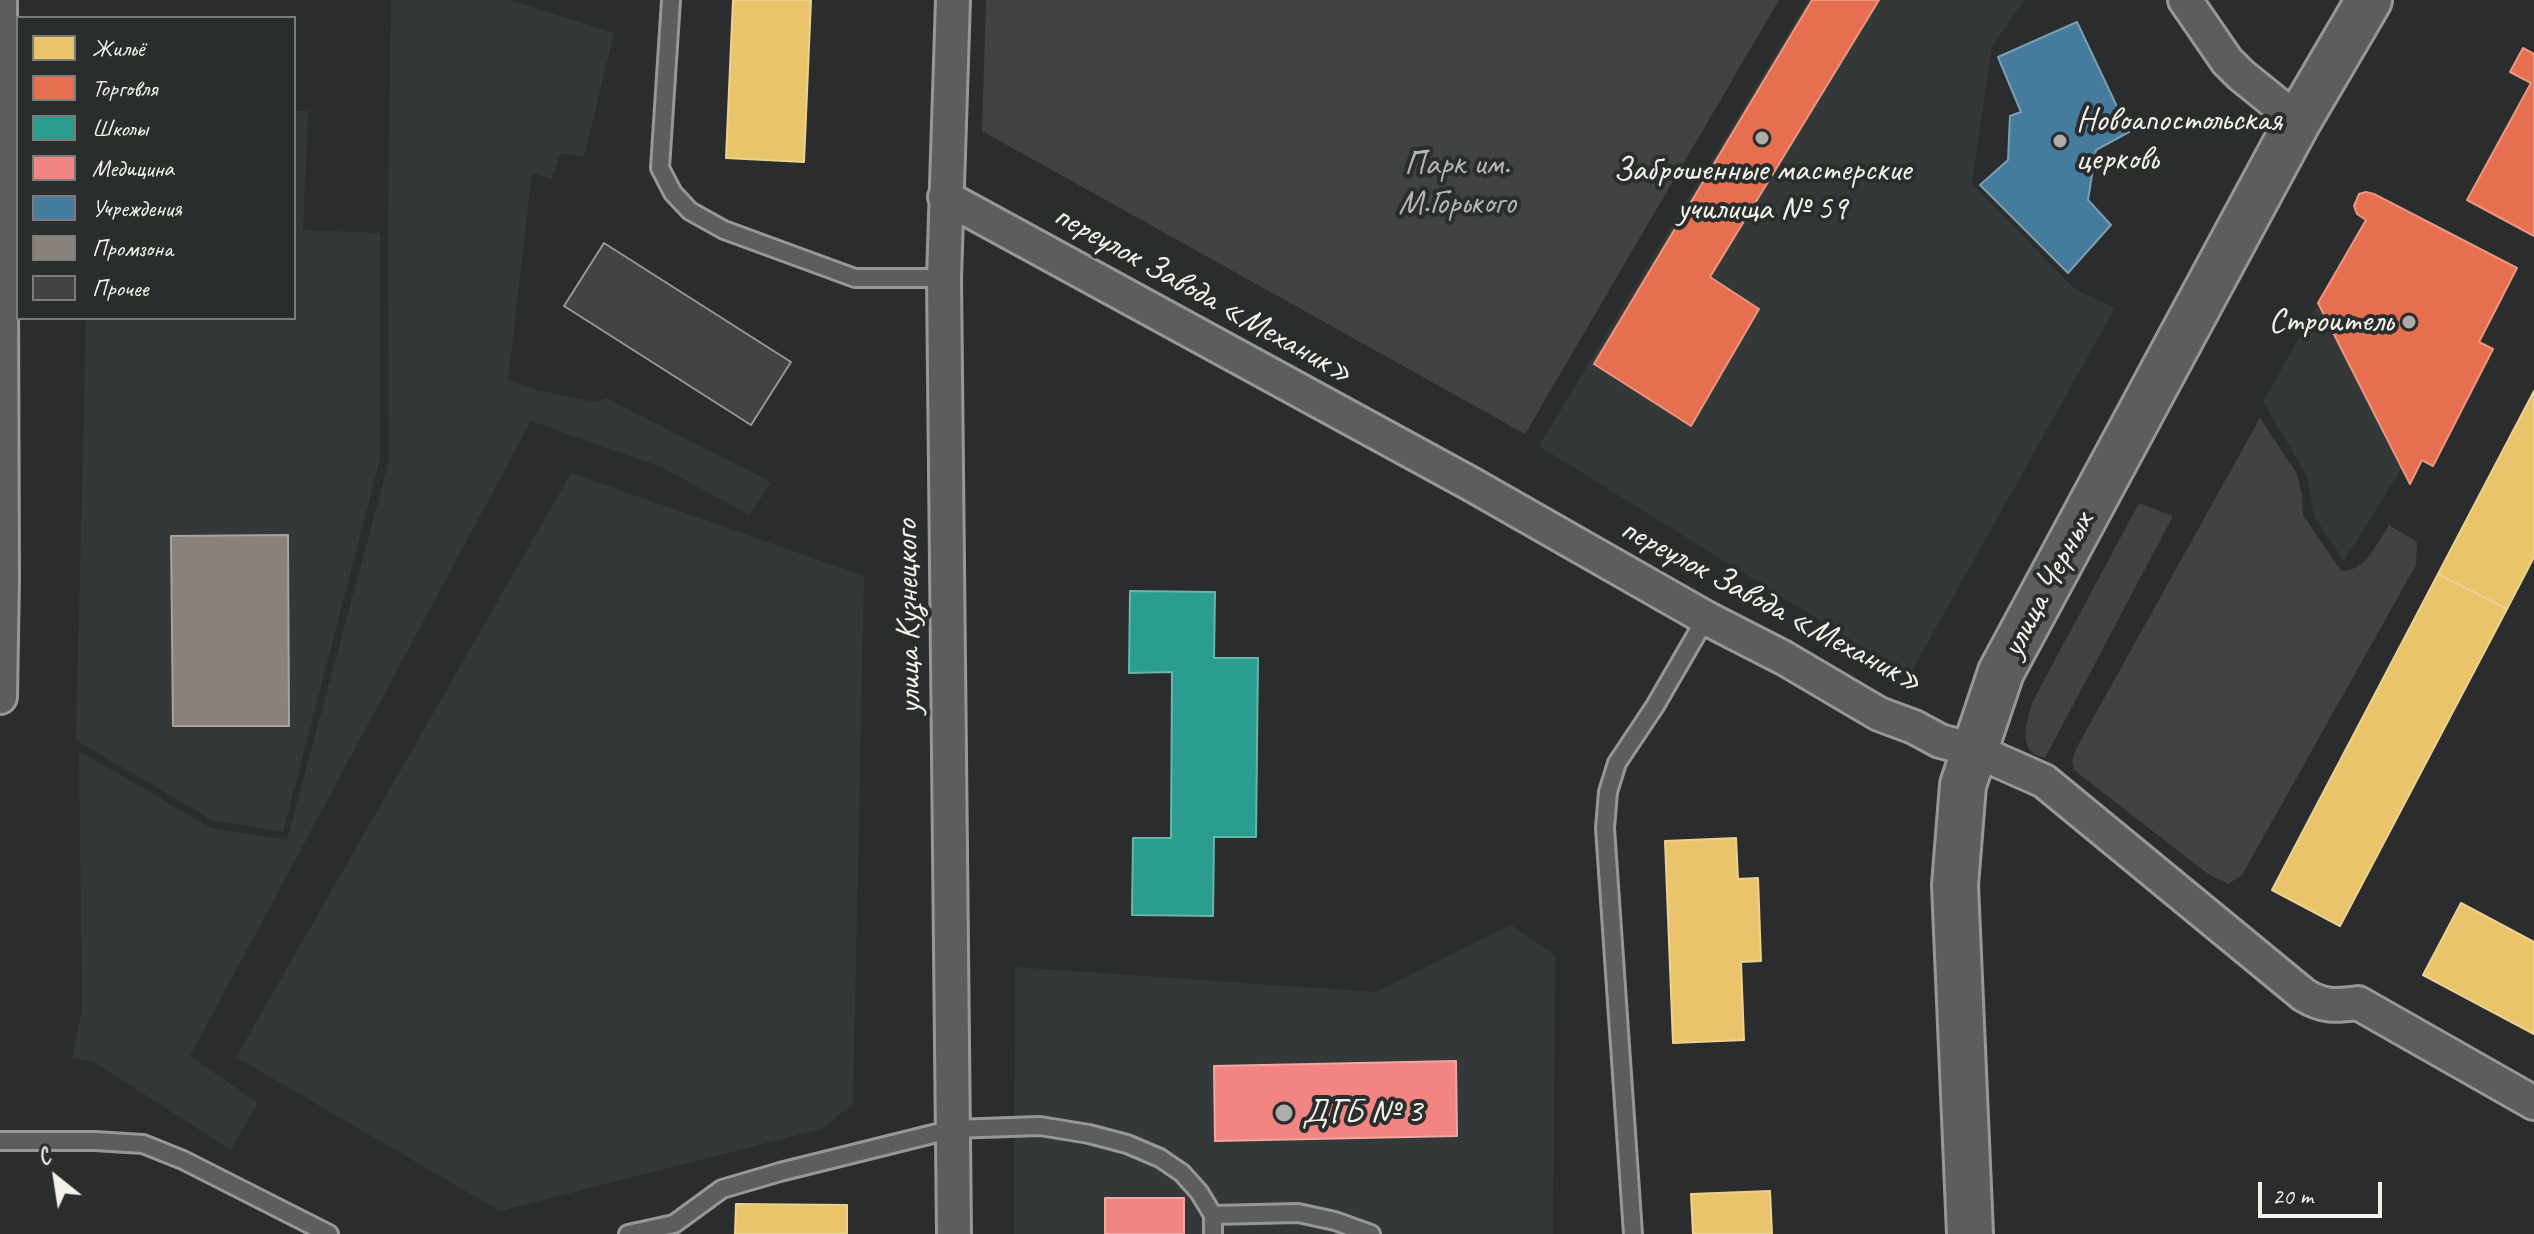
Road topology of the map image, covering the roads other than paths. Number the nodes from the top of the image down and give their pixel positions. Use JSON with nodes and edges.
{"nodes":[{"id":1,"x":0,"y":0,"type":"edge"},
{"id":2,"x":671,"y":0,"type":"edge"},
{"id":3,"x":953,"y":0,"type":"edge"},
{"id":4,"x":2185,"y":0,"type":"edge"},
{"id":5,"x":2369,"y":0,"type":"edge"},
{"id":6,"x":2298,"y":121,"type":"junction"},
{"id":7,"x":945,"y":197,"type":"junction"},
{"id":8,"x":944,"y":278,"type":"junction"},
{"id":9,"x":1706,"y":618,"type":"junction"},
{"id":10,"x":0,"y":697,"type":"edge"},
{"id":11,"x":1974,"y":750,"type":"junction"},
{"id":12,"x":2534,"y":1103,"type":"edge"},
{"id":13,"x":953,"y":1129,"type":"junction"},
{"id":14,"x":0,"y":1141,"type":"edge"},
{"id":15,"x":1213,"y":1215,"type":"junction"},
{"id":16,"x":674,"y":1229,"type":"edge"},
{"id":17,"x":329,"y":1234,"type":"edge"},
{"id":18,"x":628,"y":1234,"type":"edge"},
{"id":19,"x":954,"y":1234,"type":"edge"},
{"id":20,"x":1213,"y":1234,"type":"edge"},
{"id":21,"x":1371,"y":1234,"type":"edge"},
{"id":22,"x":1633,"y":1234,"type":"edge"},
{"id":23,"x":1970,"y":1234,"type":"edge"}],
"edges":[{"from":1,"to":10,"type":"street"},
{"from":2,"to":8,"type":"lane"},
{"from":3,"to":7,"type":"street","name":"улица Кузнецкого"},
{"from":4,"to":6,"type":"street"},
{"from":5,"to":6,"type":"main road","name":"улица Черных"},
{"from":6,"to":11,"type":"main road","name":"улица Черных"},
{"from":7,"to":8,"type":"street","name":"улица Кузнецкого"},
{"from":7,"to":9,"type":"street","name":"переулок Завода «Механик»"},
{"from":8,"to":13,"type":"street","name":"улица Кузнецкого"},
{"from":9,"to":11,"type":"street","name":"переулок Завода «Механик»"},
{"from":9,"to":22,"type":"lane"},
{"from":11,"to":12,"type":"street","name":"переулок Завода «Механик»"},
{"from":11,"to":23,"type":"main road","name":"улица Черных"},
{"from":13,"to":15,"type":"lane"},
{"from":13,"to":16,"type":"lane"},
{"from":13,"to":19,"type":"street","name":"улица Кузнецкого"},
{"from":14,"to":17,"type":"lane"},
{"from":15,"to":20,"type":"lane"},
{"from":15,"to":21,"type":"lane"},
{"from":16,"to":18,"type":"lane"}]}
